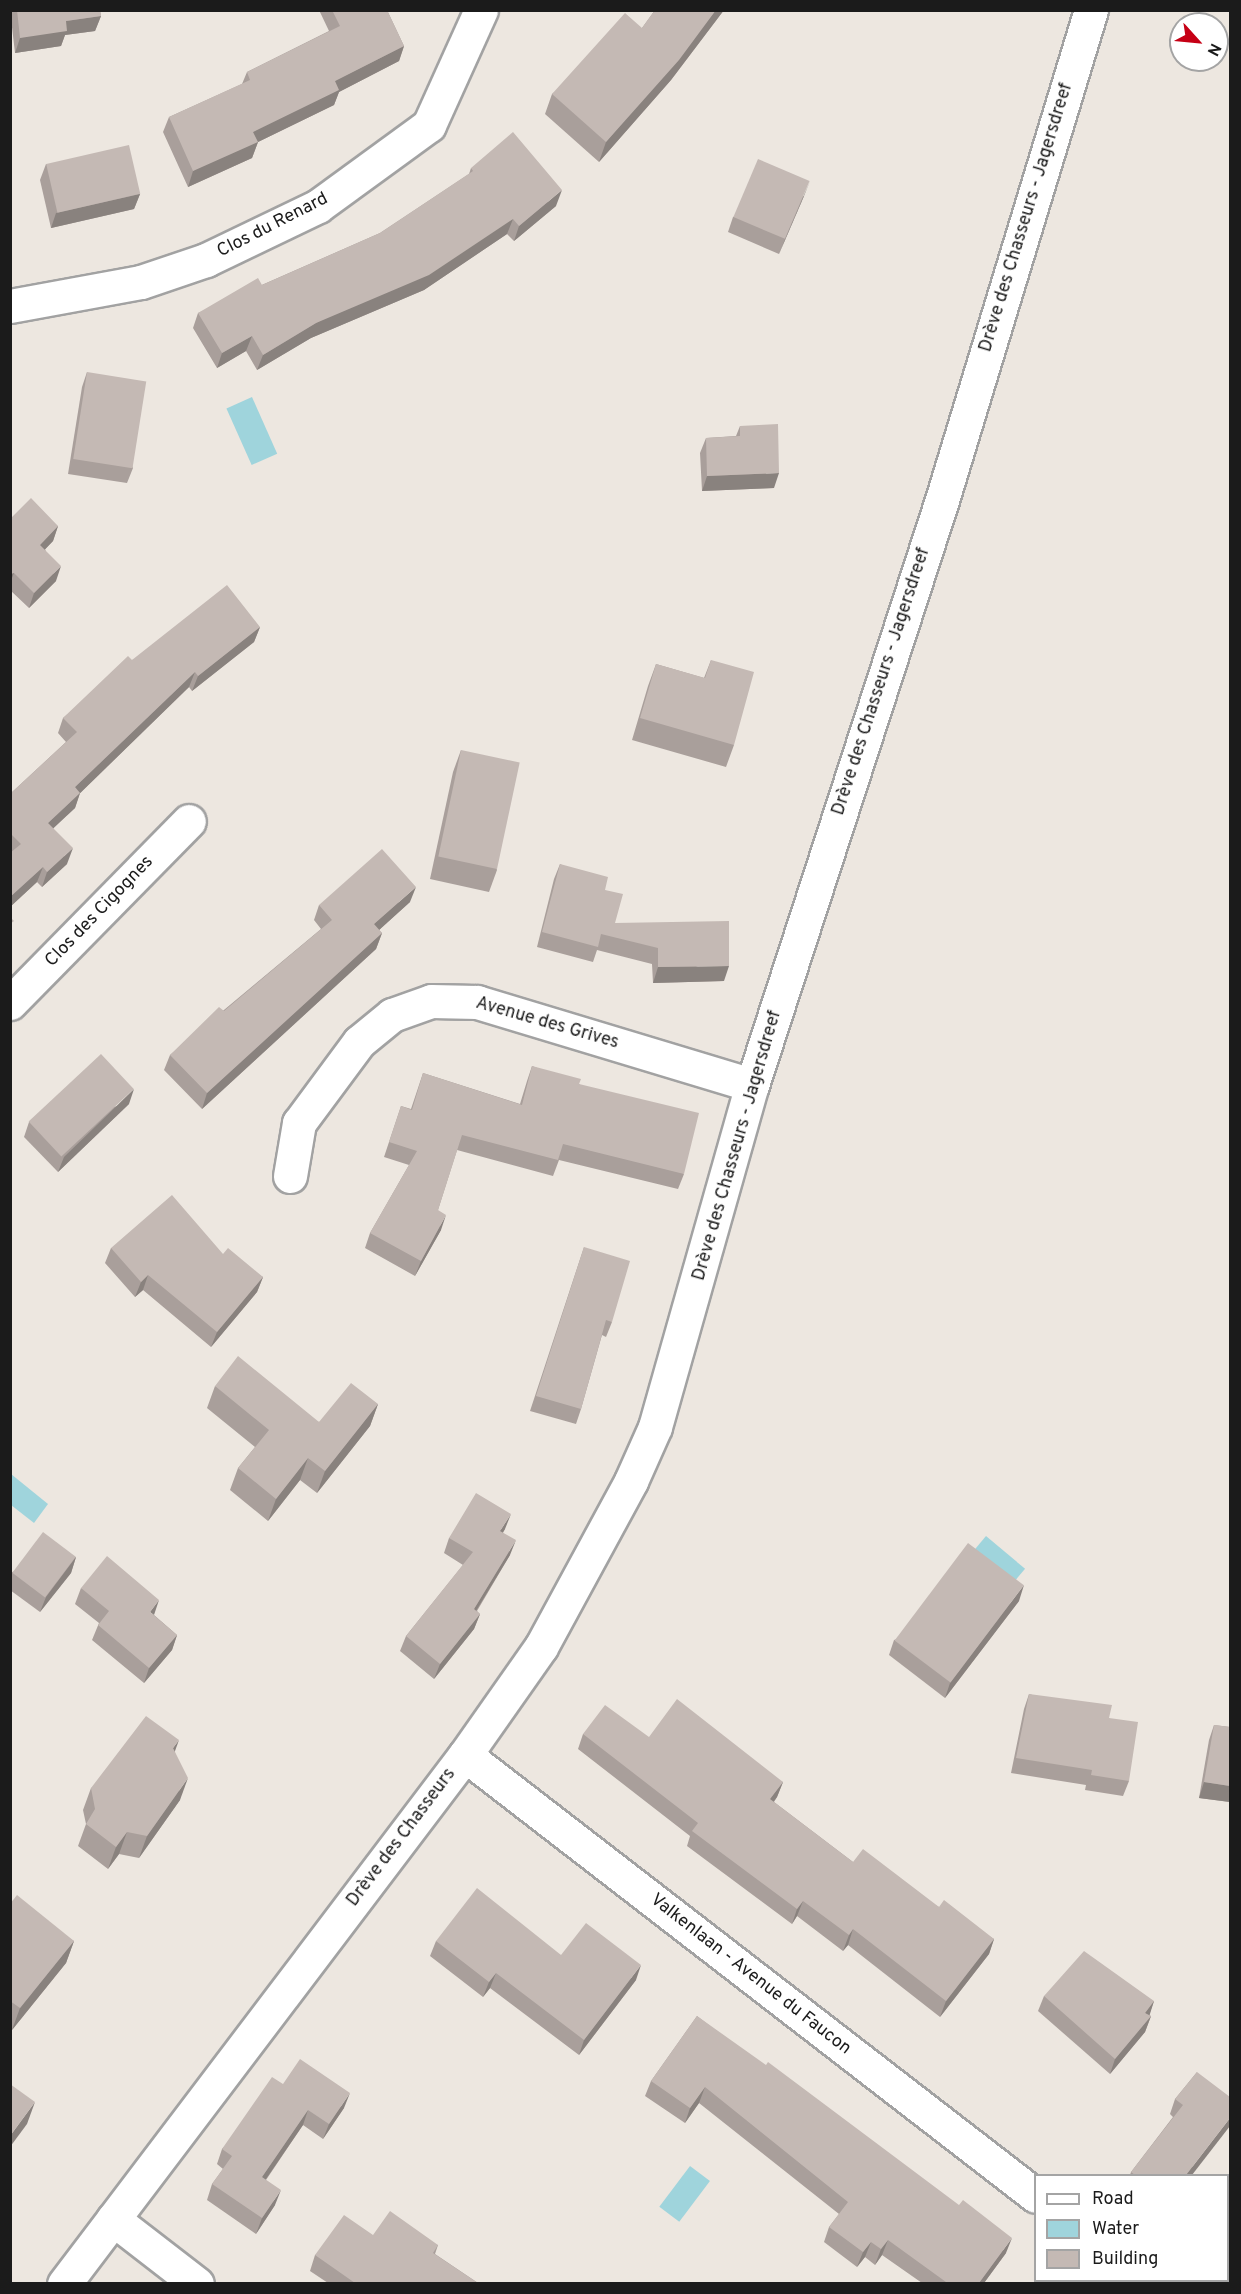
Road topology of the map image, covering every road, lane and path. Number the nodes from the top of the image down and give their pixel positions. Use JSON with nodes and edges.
{"nodes":[{"id":1,"x":481,"y":10,"type":"edge"},
{"id":2,"x":1091,"y":10,"type":"edge"},
{"id":3,"x":10,"y":306,"type":"edge"},
{"id":4,"x":189,"y":821,"type":"dead end"},
{"id":5,"x":10,"y":1003,"type":"edge"},
{"id":6,"x":752,"y":1085,"type":"junction"},
{"id":7,"x":290,"y":1176,"type":"dead end"},
{"id":8,"x":677,"y":1355,"type":"joint"},
{"id":9,"x":465,"y":1755,"type":"junction"},
{"id":10,"x":1034,"y":2195,"type":"edge"},
{"id":11,"x":113,"y":2219,"type":"junction"},
{"id":12,"x":64,"y":2283,"type":"edge"},
{"id":13,"x":197,"y":2283,"type":"edge"}],
"edges":[{"from":1,"to":3,"type":"street","name":"Clos du Renard"},
{"from":2,"to":6,"type":"street","name":"Drève des Chasseurs - Jagersdreef"},
{"from":4,"to":5,"type":"street","name":"Clos des Cigognes"},
{"from":6,"to":7,"type":"street","name":"Avenue des Grives"},
{"from":6,"to":8,"type":"street","name":"Drève des Chasseurs - Jagersdreef"},
{"from":8,"to":9,"type":"street","name":"Drève des Chasseurs"},
{"from":9,"to":10,"type":"street","name":"Valkenlaan - Avenue du Faucon"},
{"from":9,"to":11,"type":"street","name":"Drève des Chasseurs"},
{"from":11,"to":12,"type":"street","name":"Drève des Chasseurs"},
{"from":11,"to":13,"type":"street"}]}
